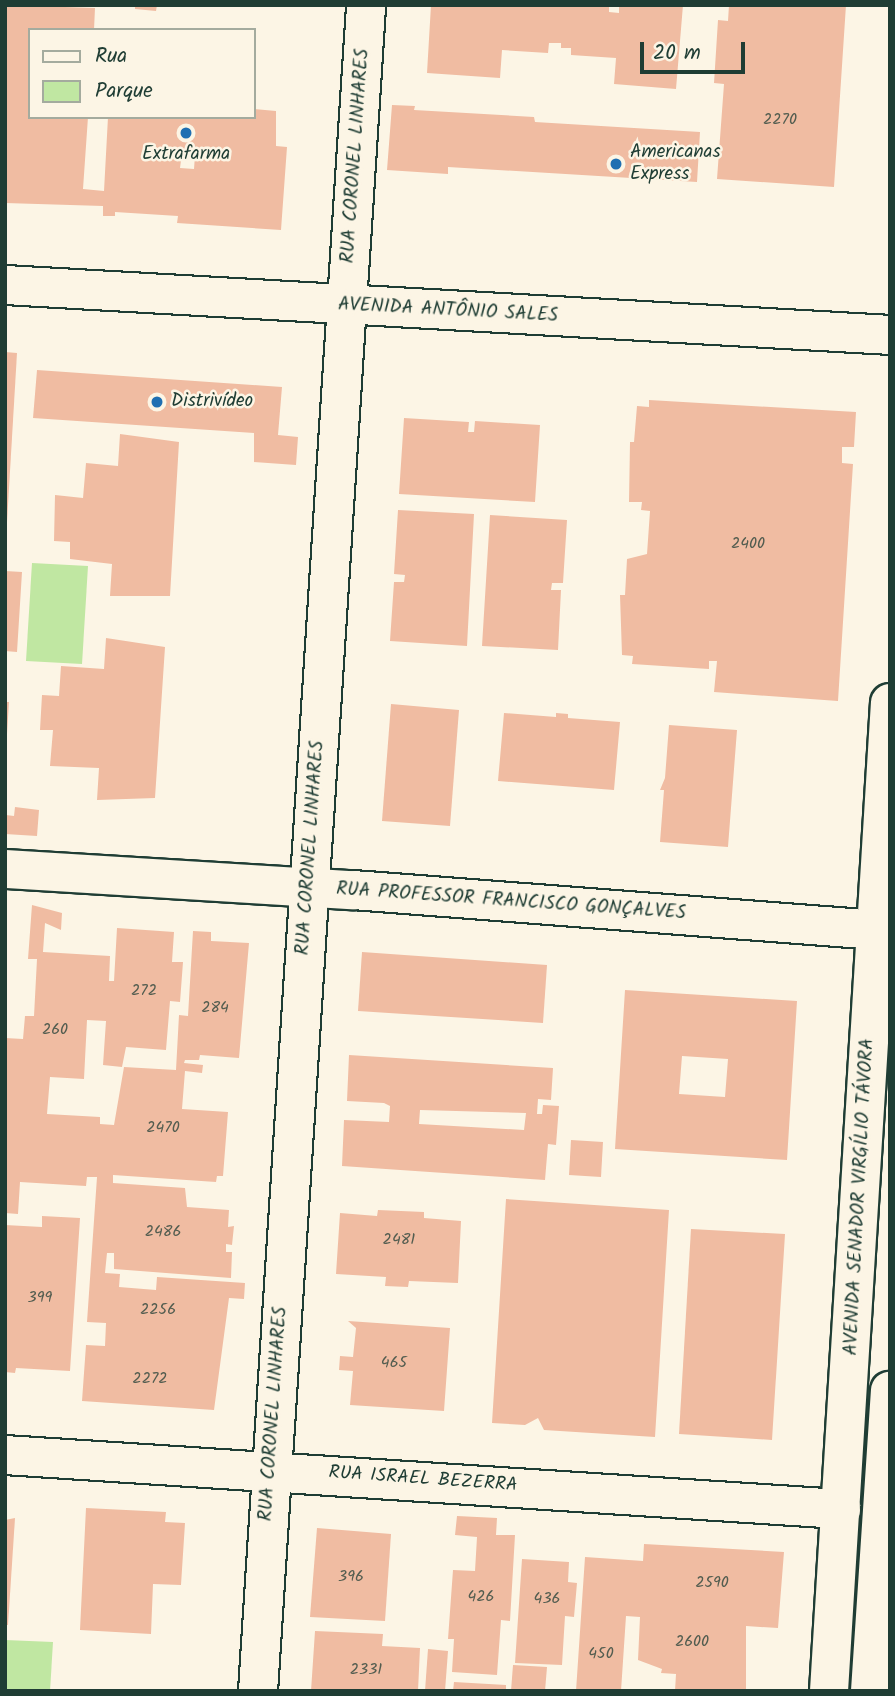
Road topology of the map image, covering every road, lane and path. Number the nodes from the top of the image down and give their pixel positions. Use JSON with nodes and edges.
{"nodes":[{"id":1,"x":366,"y":5,"type":"edge"},
{"id":2,"x":5,"y":285,"type":"edge"},
{"id":3,"x":347,"y":305,"type":"junction"},
{"id":4,"x":890,"y":335,"type":"edge"},
{"id":5,"x":890,"y":703,"type":"edge"},
{"id":6,"x":5,"y":869,"type":"edge"},
{"id":7,"x":309,"y":887,"type":"junction"},
{"id":8,"x":882,"y":930,"type":"edge"},
{"id":9,"x":890,"y":1391,"type":"edge"},
{"id":10,"x":5,"y":1455,"type":"edge"},
{"id":11,"x":270,"y":1470,"type":"junction"},
{"id":12,"x":841,"y":1509,"type":"junction"},
{"id":13,"x":885,"y":1523,"type":"edge"},
{"id":14,"x":258,"y":1691,"type":"edge"},
{"id":15,"x":829,"y":1691,"type":"edge"},
{"id":16,"x":870,"y":1691,"type":"edge"}],
"edges":[{"from":1,"to":3,"type":"street","name":"RUA CORONEL LINHARES"},
{"from":2,"to":3,"type":"street","name":"AVENIDA ANTÔNIO SALES"},
{"from":3,"to":4,"type":"street","name":"AVENIDA ANTÔNIO SALES"},
{"from":3,"to":7,"type":"street","name":"RUA CORONEL LINHARES"},
{"from":5,"to":8,"type":"street","name":"AVENIDA SENADOR VIRGÍLIO TÁVORA"},
{"from":6,"to":7,"type":"street","name":"RUA PROFESSOR FRANCISCO GONÇALVES"},
{"from":7,"to":8,"type":"street","name":"RUA PROFESSOR FRANCISCO GONÇALVES"},
{"from":7,"to":11,"type":"street","name":"RUA CORONEL LINHARES"},
{"from":8,"to":12,"type":"street","name":"AVENIDA SENADOR VIRGÍLIO TÁVORA"},
{"from":9,"to":13,"type":"street"},
{"from":10,"to":11,"type":"street","name":"RUA ISRAEL BEZERRA"},
{"from":11,"to":12,"type":"street","name":"RUA ISRAEL BEZERRA"},
{"from":11,"to":14,"type":"street","name":"RUA CORONEL LINHARES"},
{"from":12,"to":15,"type":"street","name":"AVENIDA SENADOR VIRGÍLIO TÁVORA"},
{"from":13,"to":16,"type":"street"}]}
